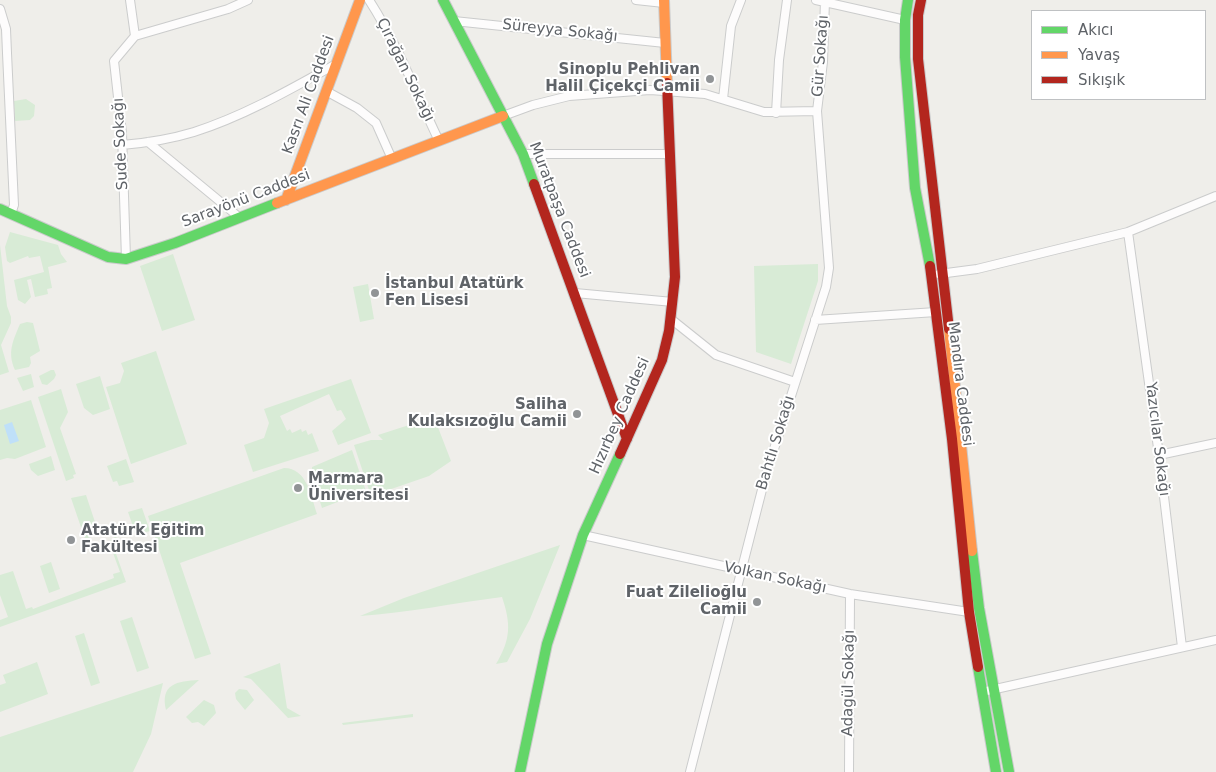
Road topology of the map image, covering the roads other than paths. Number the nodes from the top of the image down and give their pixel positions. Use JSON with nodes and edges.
{"nodes":[{"id":1,"x":130,"y":0,"type":"edge"},
{"id":2,"x":248,"y":0,"type":"edge"},
{"id":3,"x":360,"y":0,"type":"edge"},
{"id":4,"x":369,"y":0,"type":"edge"},
{"id":5,"x":443,"y":0,"type":"edge"},
{"id":6,"x":636,"y":0,"type":"edge"},
{"id":7,"x":741,"y":0,"type":"edge"},
{"id":8,"x":787,"y":0,"type":"edge"},
{"id":9,"x":816,"y":0,"type":"edge"},
{"id":10,"x":908,"y":0,"type":"edge"},
{"id":11,"x":921,"y":0,"type":"edge"},
{"id":12,"x":825,"y":1,"type":"edge"},
{"id":13,"x":664,"y":2,"type":"edge"},
{"id":14,"x":0,"y":9,"type":"edge"},
{"id":15,"x":905,"y":20,"type":"junction"},
{"id":16,"x":454,"y":21,"type":"junction"},
{"id":17,"x":135,"y":36,"type":"junction"},
{"id":18,"x":666,"y":43,"type":"junction"},
{"id":19,"x":336,"y":64,"type":"junction"},
{"id":20,"x":326,"y":91,"type":"junction"},
{"id":21,"x":668,"y":92,"type":"junction"},
{"id":22,"x":722,"y":99,"type":"junction"},
{"id":23,"x":817,"y":111,"type":"junction"},
{"id":24,"x":776,"y":113,"type":"junction"},
{"id":25,"x":503,"y":116,"type":"junction"},
{"id":26,"x":439,"y":140,"type":"junction"},
{"id":27,"x":148,"y":142,"type":"junction"},
{"id":28,"x":122,"y":145,"type":"junction"},
{"id":29,"x":523,"y":154,"type":"junction"},
{"id":30,"x":670,"y":154,"type":"junction"},
{"id":31,"x":392,"y":159,"type":"junction"},
{"id":32,"x":1216,"y":196,"type":"edge"},
{"id":33,"x":286,"y":200,"type":"junction"},
{"id":34,"x":0,"y":209,"type":"edge"},
{"id":35,"x":11,"y":214,"type":"junction"},
{"id":36,"x":240,"y":218,"type":"junction"},
{"id":37,"x":1128,"y":232,"type":"junction"},
{"id":38,"x":126,"y":259,"type":"junction"},
{"id":39,"x":944,"y":274,"type":"junction"},
{"id":40,"x":932,"y":275,"type":"junction"},
{"id":41,"x":575,"y":293,"type":"junction"},
{"id":42,"x":672,"y":302,"type":"junction"},
{"id":43,"x":936,"y":312,"type":"junction"},
{"id":44,"x":671,"y":319,"type":"junction"},
{"id":45,"x":815,"y":320,"type":"junction"},
{"id":46,"x":795,"y":382,"type":"junction"},
{"id":47,"x":627,"y":440,"type":"junction"},
{"id":48,"x":1216,"y":443,"type":"edge"},
{"id":49,"x":1160,"y":454,"type":"junction"},
{"id":50,"x":583,"y":535,"type":"junction"},
{"id":51,"x":740,"y":571,"type":"junction"},
{"id":52,"x":850,"y":594,"type":"junction"},
{"id":53,"x":969,"y":612,"type":"junction"},
{"id":54,"x":1216,"y":640,"type":"edge"},
{"id":55,"x":1182,"y":647,"type":"junction"},
{"id":56,"x":992,"y":690,"type":"junction"},
{"id":57,"x":982,"y":692,"type":"junction"},
{"id":58,"x":520,"y":772,"type":"edge"},
{"id":59,"x":690,"y":772,"type":"edge"},
{"id":60,"x":848,"y":772,"type":"edge"},
{"id":61,"x":996,"y":772,"type":"edge"},
{"id":62,"x":1009,"y":772,"type":"edge"}],
"edges":[{"from":1,"to":17,"type":"street"},
{"from":2,"to":17,"type":"street"},
{"from":3,"to":19,"type":"street","name":"Kasrı Ali Caddesi"},
{"from":4,"to":26,"type":"street","name":"Çırağan Sokağı"},
{"from":5,"to":16,"type":"street","name":"Muratpaşa Caddesi"},
{"from":6,"to":13,"type":"street"},
{"from":7,"to":22,"type":"street"},
{"from":8,"to":24,"type":"street"},
{"from":9,"to":12,"type":"street"},
{"from":10,"to":15,"type":"street","name":"Mandıra Caddesi"},
{"from":11,"to":39,"type":"street","name":"Mandıra Caddesi"},
{"from":12,"to":15,"type":"street"},
{"from":12,"to":23,"type":"street","name":"Gür Sokağı"},
{"from":13,"to":18,"type":"street","name":"Hızırbey Caddesi"},
{"from":14,"to":35,"type":"street"},
{"from":15,"to":40,"type":"street","name":"Mandıra Caddesi"},
{"from":16,"to":18,"type":"street","name":"Süreyya Sokağı"},
{"from":16,"to":25,"type":"street","name":"Muratpaşa Caddesi"},
{"from":17,"to":28,"type":"street","name":"Sude Sokağı"},
{"from":18,"to":21,"type":"street","name":"Hızırbey Caddesi"},
{"from":19,"to":20,"type":"street","name":"Kasrı Ali Caddesi"},
{"from":19,"to":27,"type":"street"},
{"from":20,"to":31,"type":"street"},
{"from":20,"to":33,"type":"street","name":"Kasrı Ali Caddesi"},
{"from":21,"to":22,"type":"street","name":"Gür Sokağı"},
{"from":21,"to":25,"type":"street","name":"Gür Sokağı"},
{"from":21,"to":30,"type":"street","name":"Hızırbey Caddesi"},
{"from":22,"to":24,"type":"street","name":"Gür Sokağı"},
{"from":23,"to":24,"type":"street","name":"Gür Sokağı"},
{"from":23,"to":45,"type":"street","name":"Bahtlı Sokağı"},
{"from":25,"to":26,"type":"street","name":"Sarayönü Caddesi"},
{"from":25,"to":29,"type":"street","name":"Muratpaşa Caddesi"},
{"from":26,"to":31,"type":"street","name":"Sarayönü Caddesi"},
{"from":27,"to":28,"type":"street"},
{"from":27,"to":36,"type":"street"},
{"from":28,"to":38,"type":"street","name":"Sude Sokağı"},
{"from":29,"to":30,"type":"street"},
{"from":29,"to":41,"type":"street","name":"Muratpaşa Caddesi"},
{"from":30,"to":42,"type":"street","name":"Hızırbey Caddesi"},
{"from":31,"to":33,"type":"street","name":"Sarayönü Caddesi"},
{"from":32,"to":37,"type":"street"},
{"from":33,"to":36,"type":"street","name":"Sarayönü Caddesi"},
{"from":34,"to":35,"type":"street"},
{"from":35,"to":38,"type":"street"},
{"from":36,"to":38,"type":"street","name":"Sarayönü Caddesi"},
{"from":37,"to":39,"type":"street"},
{"from":37,"to":49,"type":"street","name":"Yazıcılar Sokağı"},
{"from":39,"to":40,"type":"street"},
{"from":39,"to":56,"type":"street","name":"Mandıra Caddesi"},
{"from":40,"to":43,"type":"street","name":"Mandıra Caddesi"},
{"from":41,"to":42,"type":"street"},
{"from":41,"to":47,"type":"street","name":"Muratpaşa Caddesi"},
{"from":42,"to":44,"type":"street","name":"Hızırbey Caddesi"},
{"from":43,"to":45,"type":"street"},
{"from":43,"to":53,"type":"street","name":"Mandıra Caddesi"},
{"from":44,"to":46,"type":"street"},
{"from":44,"to":47,"type":"street","name":"Hızırbey Caddesi"},
{"from":45,"to":46,"type":"street","name":"Bahtlı Sokağı"},
{"from":46,"to":51,"type":"street","name":"Bahtlı Sokağı"},
{"from":47,"to":50,"type":"street","name":"Hızırbey Caddesi"},
{"from":48,"to":49,"type":"street"},
{"from":49,"to":55,"type":"street","name":"Yazıcılar Sokağı"},
{"from":50,"to":51,"type":"street","name":"Volkan Sokağı"},
{"from":50,"to":58,"type":"street","name":"Hızırbey Caddesi"},
{"from":51,"to":52,"type":"street","name":"Volkan Sokağı"},
{"from":51,"to":59,"type":"street","name":"Bahtlı Sokağı"},
{"from":52,"to":53,"type":"street","name":"Volkan Sokağı"},
{"from":52,"to":60,"type":"street","name":"Adagül Sokağı"},
{"from":53,"to":57,"type":"street","name":"Mandıra Caddesi"},
{"from":54,"to":55,"type":"street"},
{"from":55,"to":56,"type":"street"},
{"from":56,"to":57,"type":"street"},
{"from":56,"to":62,"type":"street","name":"Mandıra Caddesi"},
{"from":57,"to":61,"type":"street","name":"Mandıra Caddesi"}]}
